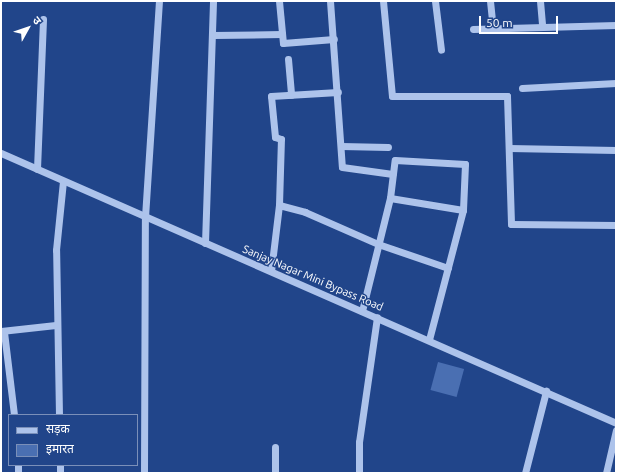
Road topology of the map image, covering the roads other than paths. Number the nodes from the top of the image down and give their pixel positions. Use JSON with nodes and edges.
{"nodes":[{"id":1,"x":159,"y":1,"type":"edge"},
{"id":2,"x":213,"y":1,"type":"edge"},
{"id":3,"x":279,"y":1,"type":"edge"},
{"id":4,"x":330,"y":1,"type":"edge"},
{"id":5,"x":383,"y":1,"type":"edge"},
{"id":6,"x":436,"y":1,"type":"edge"},
{"id":7,"x":490,"y":1,"type":"edge"},
{"id":8,"x":540,"y":1,"type":"edge"},
{"id":9,"x":43,"y":19,"type":"dead end"},
{"id":10,"x":616,"y":25,"type":"edge"},
{"id":11,"x":542,"y":26,"type":"junction"},
{"id":12,"x":493,"y":28,"type":"junction"},
{"id":13,"x":473,"y":29,"type":"dead end"},
{"id":14,"x":213,"y":34,"type":"junction"},
{"id":15,"x":282,"y":34,"type":"junction"},
{"id":16,"x":334,"y":39,"type":"junction"},
{"id":17,"x":440,"y":50,"type":"dead end"},
{"id":18,"x":288,"y":59,"type":"dead end"},
{"id":19,"x":616,"y":83,"type":"edge"},
{"id":20,"x":522,"y":88,"type":"dead end"},
{"id":21,"x":338,"y":92,"type":"junction"},
{"id":22,"x":291,"y":95,"type":"junction"},
{"id":23,"x":341,"y":146,"type":"junction"},
{"id":24,"x":388,"y":147,"type":"dead end"},
{"id":25,"x":508,"y":148,"type":"junction"},
{"id":26,"x":616,"y":150,"type":"edge"},
{"id":27,"x":1,"y":153,"type":"edge"},
{"id":28,"x":37,"y":169,"type":"junction"},
{"id":29,"x":393,"y":174,"type":"junction"},
{"id":30,"x":63,"y":181,"type":"junction"},
{"id":31,"x":390,"y":198,"type":"junction"},
{"id":32,"x":279,"y":205,"type":"junction"},
{"id":33,"x":463,"y":210,"type":"junction"},
{"id":34,"x":145,"y":217,"type":"junction"},
{"id":35,"x":616,"y":225,"type":"edge"},
{"id":36,"x":205,"y":243,"type":"junction"},
{"id":37,"x":378,"y":244,"type":"junction"},
{"id":38,"x":448,"y":268,"type":"junction"},
{"id":39,"x":271,"y":271,"type":"junction"},
{"id":40,"x":362,"y":311,"type":"junction"},
{"id":41,"x":377,"y":317,"type":"junction"},
{"id":42,"x":56,"y":325,"type":"junction"},
{"id":43,"x":2,"y":332,"type":"edge"},
{"id":44,"x":429,"y":340,"type":"junction"},
{"id":45,"x":546,"y":391,"type":"junction"},
{"id":46,"x":14,"y":414,"type":"edge"},
{"id":47,"x":59,"y":414,"type":"edge"},
{"id":48,"x":616,"y":423,"type":"edge"},
{"id":49,"x":616,"y":430,"type":"edge"},
{"id":50,"x":275,"y":446,"type":"dead end"},
{"id":51,"x":144,"y":473,"type":"edge"},
{"id":52,"x":275,"y":473,"type":"edge"},
{"id":53,"x":359,"y":473,"type":"edge"},
{"id":54,"x":525,"y":473,"type":"edge"},
{"id":55,"x":606,"y":473,"type":"edge"}],
"edges":[{"from":1,"to":34,"type":"street"},
{"from":2,"to":14,"type":"street"},
{"from":3,"to":15,"type":"street"},
{"from":4,"to":16,"type":"street"},
{"from":5,"to":25,"type":"street"},
{"from":6,"to":17,"type":"street"},
{"from":7,"to":12,"type":"street"},
{"from":8,"to":11,"type":"street"},
{"from":9,"to":28,"type":"street"},
{"from":10,"to":11,"type":"street"},
{"from":11,"to":12,"type":"street"},
{"from":12,"to":13,"type":"street"},
{"from":14,"to":15,"type":"street"},
{"from":14,"to":36,"type":"street"},
{"from":15,"to":16,"type":"street"},
{"from":16,"to":21,"type":"street"},
{"from":18,"to":22,"type":"street"},
{"from":19,"to":20,"type":"street"},
{"from":21,"to":22,"type":"street"},
{"from":21,"to":23,"type":"street"},
{"from":22,"to":32,"type":"street"},
{"from":23,"to":24,"type":"street"},
{"from":23,"to":29,"type":"street"},
{"from":25,"to":26,"type":"street"},
{"from":25,"to":35,"type":"street"},
{"from":27,"to":28,"type":"street","name":"Sanjay Nagar Mini Bypass Road"},
{"from":28,"to":30,"type":"street","name":"Sanjay Nagar Mini Bypass Road"},
{"from":29,"to":31,"type":"street"},
{"from":29,"to":33,"type":"street"},
{"from":30,"to":34,"type":"street","name":"Sanjay Nagar Mini Bypass Road"},
{"from":30,"to":42,"type":"street"},
{"from":31,"to":33,"type":"street"},
{"from":31,"to":37,"type":"street"},
{"from":32,"to":37,"type":"street"},
{"from":32,"to":39,"type":"street"},
{"from":33,"to":38,"type":"street"},
{"from":34,"to":36,"type":"street","name":"Sanjay Nagar Mini Bypass Road"},
{"from":34,"to":51,"type":"street"},
{"from":36,"to":39,"type":"street","name":"Sanjay Nagar Mini Bypass Road"},
{"from":37,"to":38,"type":"street"},
{"from":37,"to":40,"type":"street"},
{"from":38,"to":44,"type":"street"},
{"from":39,"to":40,"type":"street","name":"Sanjay Nagar Mini Bypass Road"},
{"from":40,"to":41,"type":"street","name":"Sanjay Nagar Mini Bypass Road"},
{"from":41,"to":44,"type":"street","name":"Sanjay Nagar Mini Bypass Road"},
{"from":41,"to":53,"type":"street"},
{"from":42,"to":43,"type":"street"},
{"from":42,"to":47,"type":"street"},
{"from":43,"to":46,"type":"street"},
{"from":44,"to":45,"type":"street","name":"Sanjay Nagar Mini Bypass Road"},
{"from":45,"to":48,"type":"street","name":"Sanjay Nagar Mini Bypass Road"},
{"from":45,"to":54,"type":"street"},
{"from":49,"to":55,"type":"street"},
{"from":50,"to":52,"type":"street"}]}
